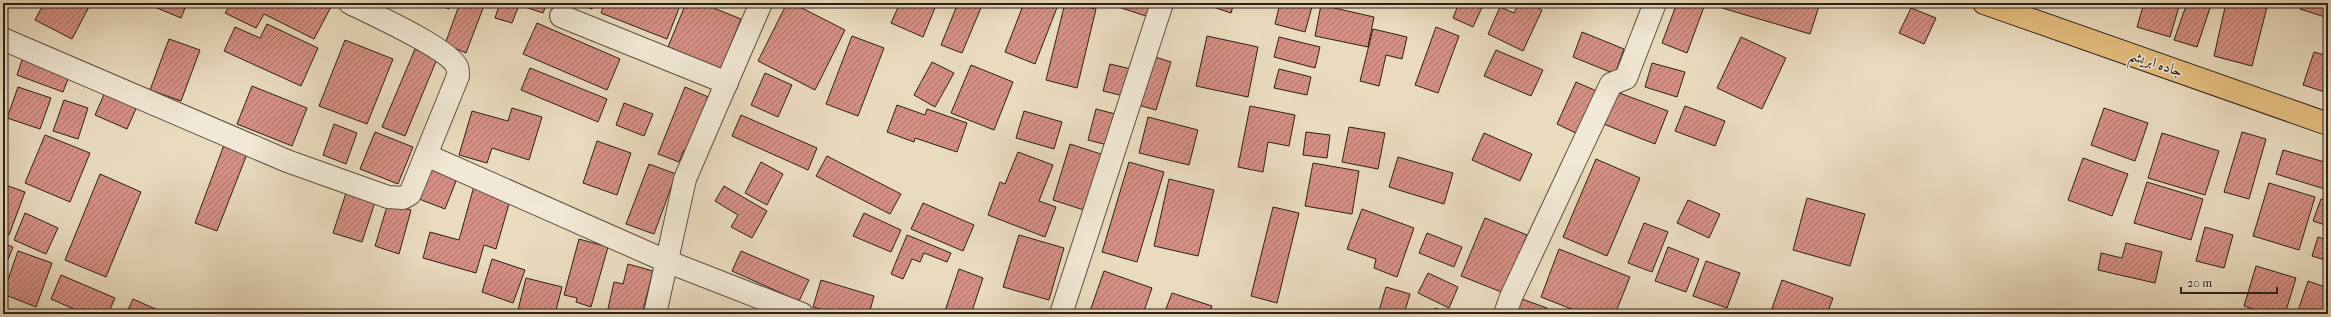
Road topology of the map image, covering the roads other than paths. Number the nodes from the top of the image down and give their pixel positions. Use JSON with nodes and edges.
{"nodes":[{"id":1,"x":350,"y":3,"type":"edge"},
{"id":2,"x":761,"y":3,"type":"edge"},
{"id":3,"x":1162,"y":3,"type":"edge"},
{"id":4,"x":1655,"y":3,"type":"edge"},
{"id":5,"x":1984,"y":3,"type":"edge"},
{"id":6,"x":561,"y":16,"type":"dead end"},
{"id":7,"x":3,"y":39,"type":"edge"},
{"id":8,"x":727,"y":83,"type":"junction"},
{"id":9,"x":2328,"y":124,"type":"edge"},
{"id":10,"x":426,"y":155,"type":"junction"},
{"id":11,"x":666,"y":261,"type":"junction"},
{"id":12,"x":655,"y":314,"type":"edge"},
{"id":13,"x":802,"y":314,"type":"edge"},
{"id":14,"x":1062,"y":314,"type":"edge"},
{"id":15,"x":1506,"y":314,"type":"edge"}],
"edges":[{"from":1,"to":10,"type":"street"},
{"from":2,"to":8,"type":"street"},
{"from":3,"to":14,"type":"street"},
{"from":4,"to":15,"type":"street"},
{"from":5,"to":9,"type":"main road","name":"جاده ابریشم"},
{"from":6,"to":8,"type":"street"},
{"from":7,"to":10,"type":"street"},
{"from":8,"to":11,"type":"street"},
{"from":10,"to":11,"type":"street"},
{"from":11,"to":12,"type":"street"},
{"from":11,"to":13,"type":"street"}]}
